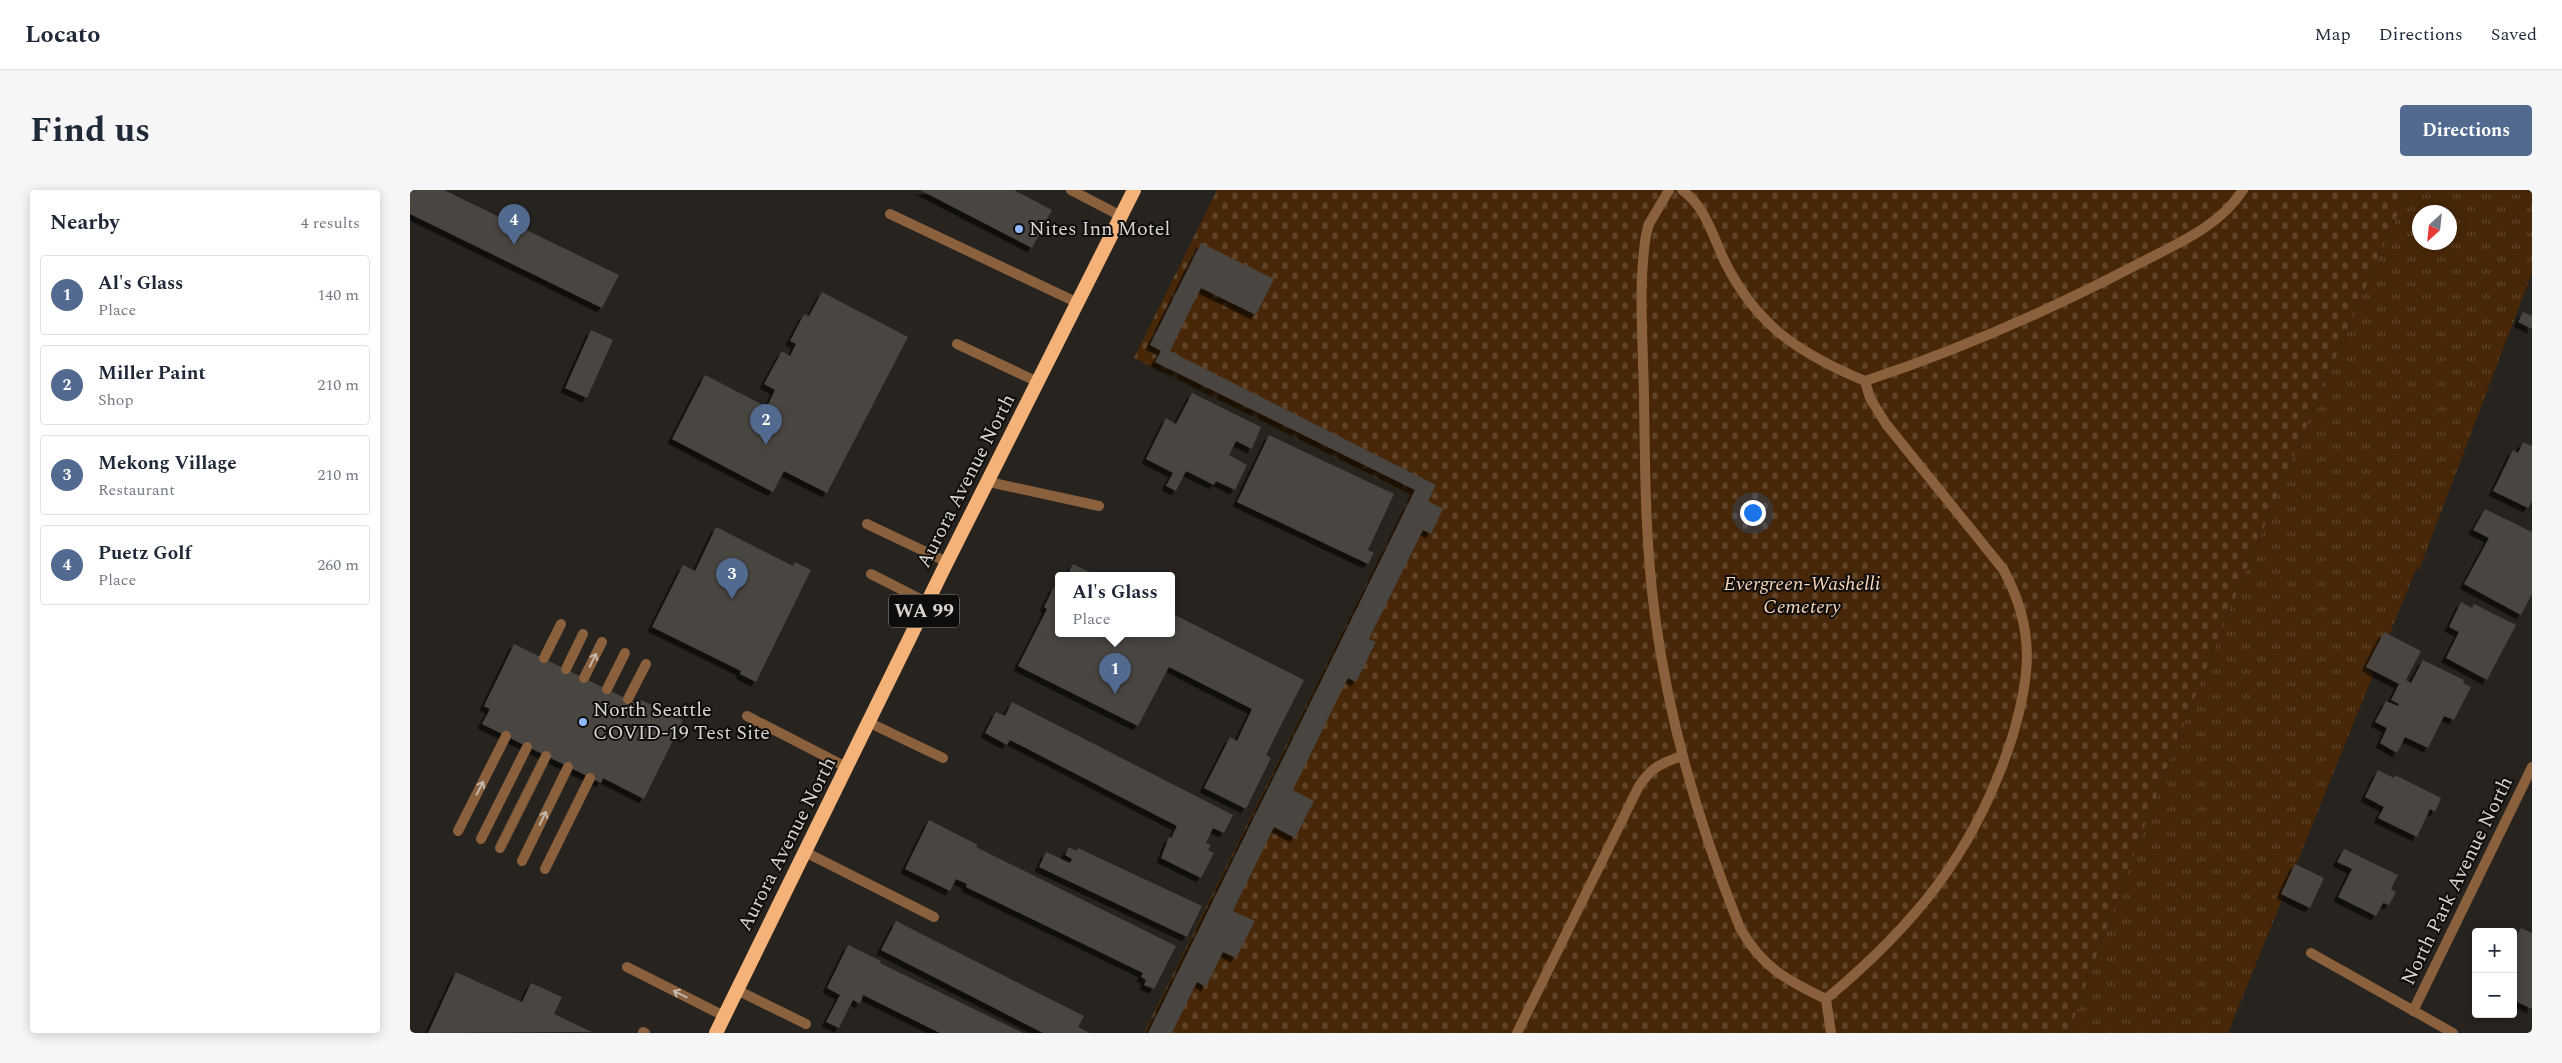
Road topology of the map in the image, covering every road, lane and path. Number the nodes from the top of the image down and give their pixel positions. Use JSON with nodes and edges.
{"nodes":[{"id":1,"x":1071,"y":190,"type":"edge"},
{"id":2,"x":1134,"y":190,"type":"edge"},
{"id":3,"x":1669,"y":190,"type":"edge"},
{"id":4,"x":1682,"y":190,"type":"edge"},
{"id":5,"x":2243,"y":190,"type":"edge"},
{"id":6,"x":890,"y":214,"type":"dead end"},
{"id":7,"x":1121,"y":216,"type":"junction"},
{"id":8,"x":1078,"y":303,"type":"junction"},
{"id":9,"x":957,"y":344,"type":"dead end"},
{"id":10,"x":1865,"y":381,"type":"junction"},
{"id":11,"x":1038,"y":382,"type":"junction"},
{"id":12,"x":988,"y":482,"type":"junction"},
{"id":13,"x":1100,"y":506,"type":"dead end"},
{"id":14,"x":867,"y":524,"type":"dead end"},
{"id":15,"x":947,"y":562,"type":"junction"},
{"id":16,"x":871,"y":574,"type":"dead end"},
{"id":17,"x":928,"y":602,"type":"junction"},
{"id":18,"x":561,"y":624,"type":"dead end"},
{"id":19,"x":583,"y":634,"type":"dead end"},
{"id":20,"x":602,"y":642,"type":"dead end"},
{"id":21,"x":625,"y":653,"type":"dead end"},
{"id":22,"x":544,"y":658,"type":"dead end"},
{"id":23,"x":646,"y":664,"type":"dead end"},
{"id":24,"x":566,"y":669,"type":"dead end"},
{"id":25,"x":584,"y":678,"type":"dead end"},
{"id":26,"x":607,"y":689,"type":"dead end"},
{"id":27,"x":628,"y":699,"type":"dead end"},
{"id":28,"x":747,"y":716,"type":"dead end"},
{"id":29,"x":870,"y":723,"type":"junction"},
{"id":30,"x":506,"y":736,"type":"dead end"},
{"id":31,"x":527,"y":747,"type":"dead end"},
{"id":32,"x":546,"y":756,"type":"dead end"},
{"id":33,"x":1683,"y":756,"type":"junction"},
{"id":34,"x":943,"y":758,"type":"dead end"},
{"id":35,"x":568,"y":767,"type":"dead end"},
{"id":36,"x":2532,"y":767,"type":"edge"},
{"id":37,"x":848,"y":768,"type":"junction"},
{"id":38,"x":590,"y":778,"type":"dead end"},
{"id":39,"x":458,"y":831,"type":"dead end"},
{"id":40,"x":481,"y":839,"type":"dead end"},
{"id":41,"x":500,"y":848,"type":"dead end"},
{"id":42,"x":805,"y":852,"type":"junction"},
{"id":43,"x":522,"y":861,"type":"dead end"},
{"id":44,"x":545,"y":869,"type":"dead end"},
{"id":45,"x":934,"y":916,"type":"dead end"},
{"id":46,"x":2311,"y":954,"type":"dead end"},
{"id":47,"x":627,"y":967,"type":"dead end"},
{"id":48,"x":737,"y":990,"type":"junction"},
{"id":49,"x":1826,"y":999,"type":"junction"},
{"id":50,"x":2413,"y":1011,"type":"junction"},
{"id":51,"x":724,"y":1016,"type":"junction"},
{"id":52,"x":806,"y":1024,"type":"dead end"},
{"id":53,"x":716,"y":1033,"type":"edge"},
{"id":54,"x":1517,"y":1033,"type":"edge"},
{"id":55,"x":1831,"y":1033,"type":"edge"},
{"id":56,"x":2453,"y":1033,"type":"edge"}],
"edges":[{"from":1,"to":7,"type":"street"},
{"from":2,"to":7,"type":"highway","name":"Aurora Avenue North","number":"WA 99"},
{"from":3,"to":33,"type":"street"},
{"from":4,"to":10,"type":"street"},
{"from":5,"to":10,"type":"street"},
{"from":6,"to":8,"type":"street"},
{"from":7,"to":8,"type":"highway","name":"Aurora Avenue North","number":"WA 99"},
{"from":8,"to":11,"type":"highway","name":"Aurora Avenue North","number":"WA 99"},
{"from":9,"to":11,"type":"street"},
{"from":10,"to":49,"type":"street"},
{"from":11,"to":12,"type":"highway","name":"Aurora Avenue North","number":"WA 99"},
{"from":12,"to":13,"type":"street"},
{"from":12,"to":15,"type":"highway","name":"Aurora Avenue North","number":"WA 99"},
{"from":14,"to":15,"type":"street"},
{"from":15,"to":17,"type":"highway","name":"Aurora Avenue North","number":"WA 99"},
{"from":16,"to":17,"type":"street"},
{"from":17,"to":29,"type":"highway","name":"Aurora Avenue North","number":"WA 99"},
{"from":18,"to":22,"type":"street"},
{"from":19,"to":24,"type":"street"},
{"from":25,"to":20,"type":"street","one_way":true},
{"from":21,"to":26,"type":"street"},
{"from":23,"to":27,"type":"street"},
{"from":28,"to":37,"type":"street"},
{"from":29,"to":34,"type":"street"},
{"from":29,"to":37,"type":"highway","name":"Aurora Avenue North","number":"WA 99"},
{"from":39,"to":30,"type":"street","one_way":true},
{"from":31,"to":40,"type":"street"},
{"from":32,"to":41,"type":"street"},
{"from":33,"to":49,"type":"street"},
{"from":33,"to":54,"type":"street"},
{"from":43,"to":35,"type":"street","one_way":true},
{"from":36,"to":50,"type":"street","name":"North Park Avenue North"},
{"from":37,"to":42,"type":"highway","name":"Aurora Avenue North","number":"WA 99"},
{"from":38,"to":44,"type":"street"},
{"from":42,"to":45,"type":"street"},
{"from":42,"to":48,"type":"highway","name":"Aurora Avenue North","number":"WA 99"},
{"from":46,"to":50,"type":"street"},
{"from":51,"to":47,"type":"street","one_way":true},
{"from":48,"to":51,"type":"highway","name":"Aurora Avenue North","number":"WA 99"},
{"from":48,"to":52,"type":"street"},
{"from":49,"to":55,"type":"street"},
{"from":50,"to":56,"type":"street"},
{"from":51,"to":53,"type":"highway","name":"Aurora Avenue North","number":"WA 99"}]}
